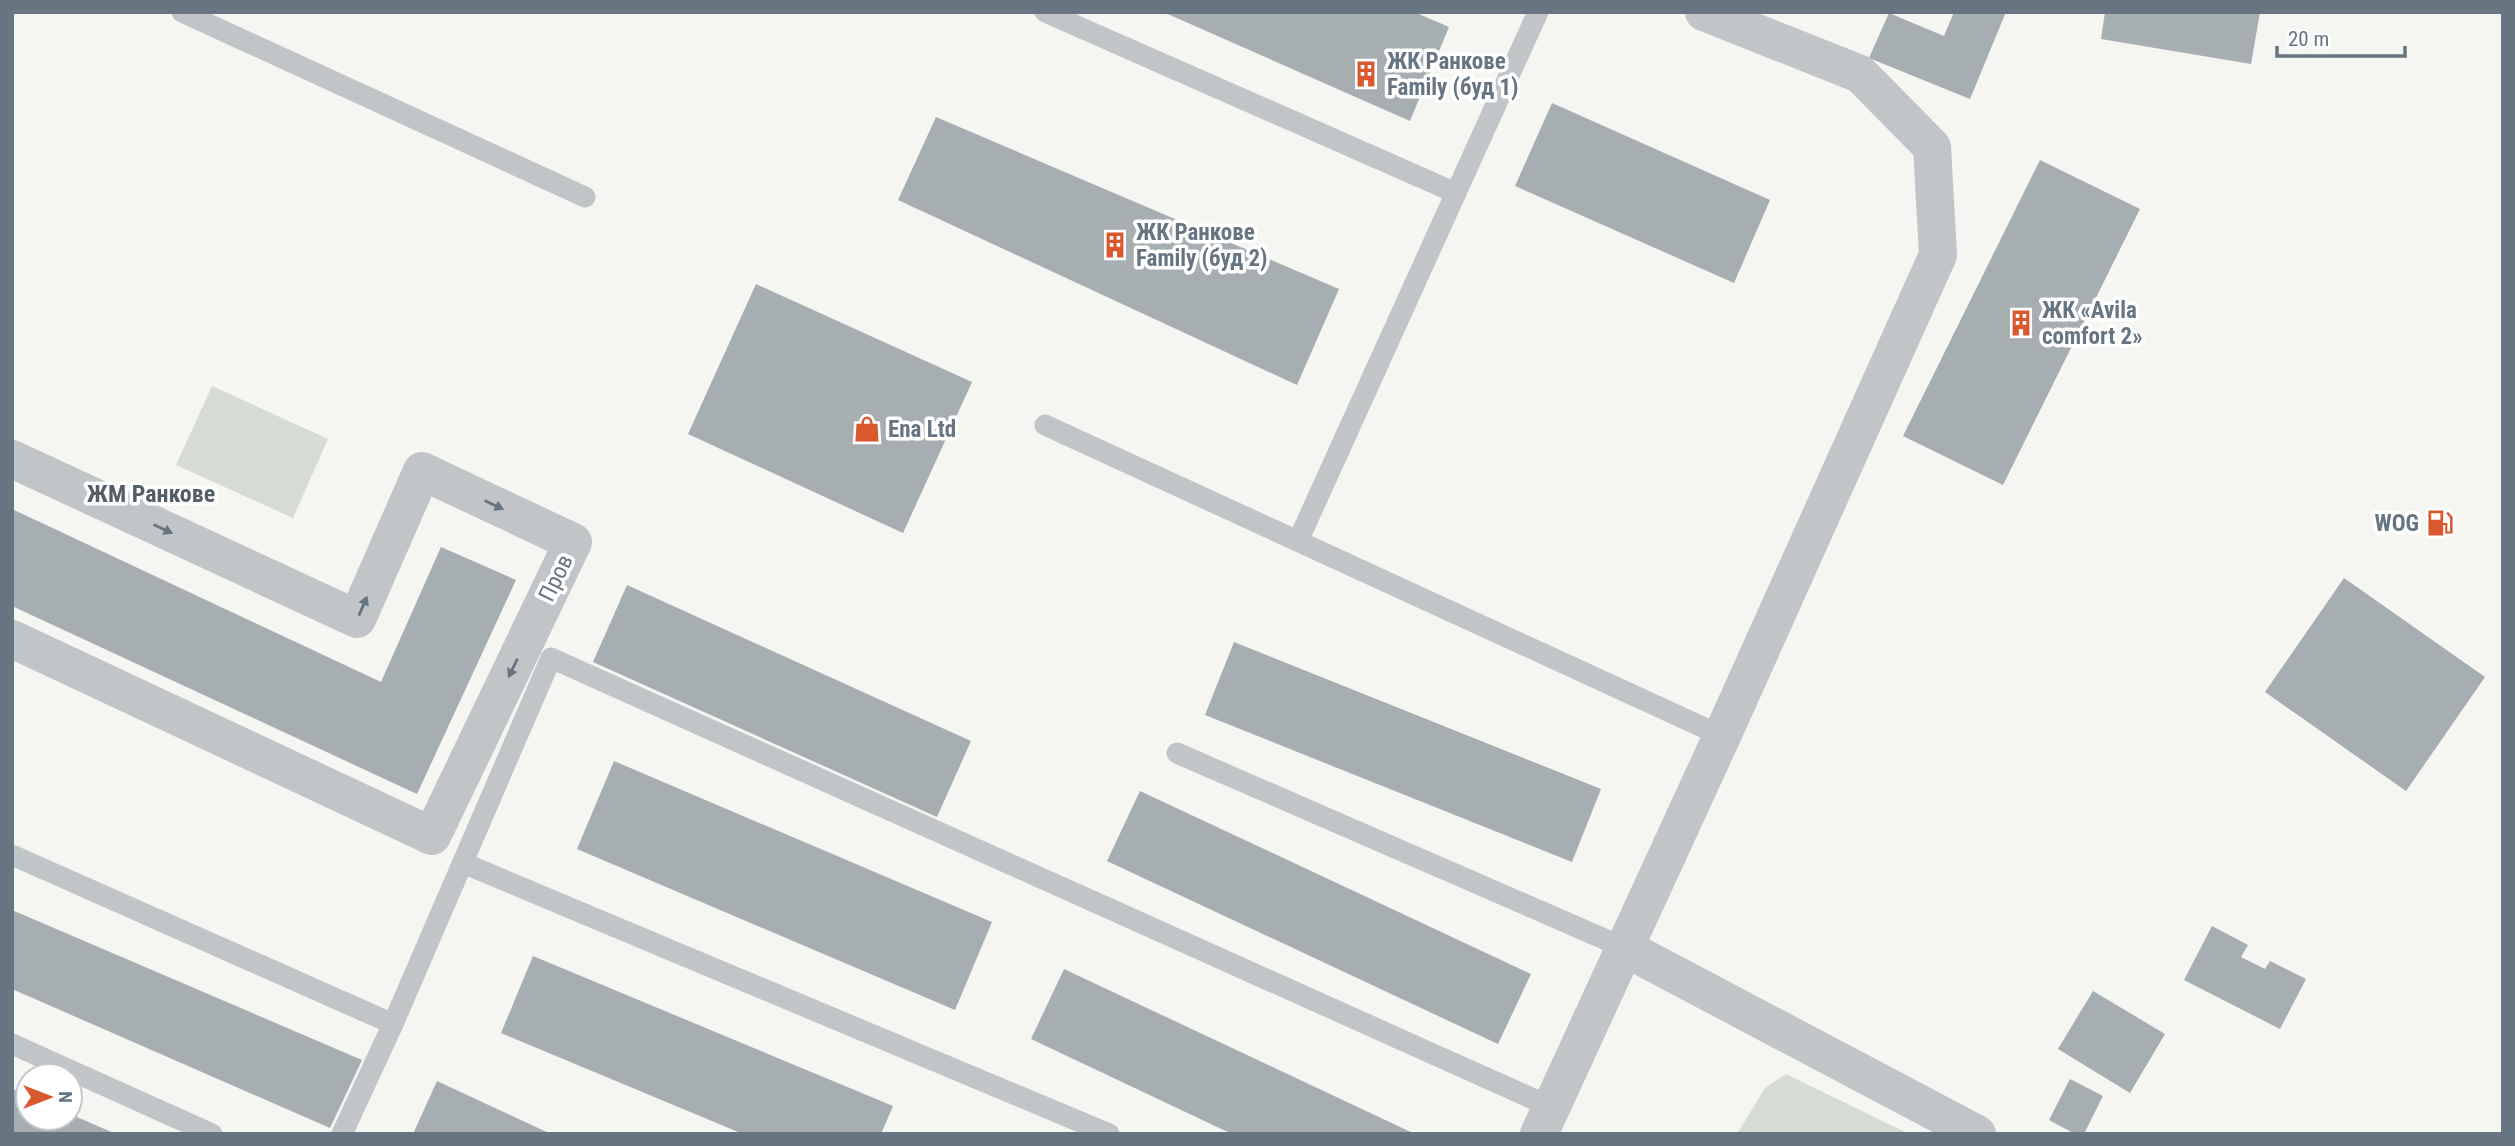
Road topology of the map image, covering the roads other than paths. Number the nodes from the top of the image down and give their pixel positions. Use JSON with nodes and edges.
{"nodes":[{"id":1,"x":182,"y":12,"type":"edge"},
{"id":2,"x":1045,"y":12,"type":"edge"},
{"id":3,"x":1538,"y":12,"type":"edge"},
{"id":4,"x":1703,"y":12,"type":"edge"},
{"id":5,"x":1456,"y":193,"type":"junction"},
{"id":6,"x":585,"y":197,"type":"dead end"},
{"id":7,"x":1045,"y":425,"type":"dead end"},
{"id":8,"x":12,"y":459,"type":"edge"},
{"id":9,"x":1298,"y":541,"type":"junction"},
{"id":10,"x":12,"y":639,"type":"edge"},
{"id":11,"x":1722,"y":736,"type":"junction"},
{"id":12,"x":1177,"y":754,"type":"dead end"},
{"id":13,"x":12,"y":855,"type":"edge"},
{"id":14,"x":463,"y":863,"type":"junction"},
{"id":15,"x":1625,"y":948,"type":"junction"},
{"id":16,"x":393,"y":1024,"type":"junction"},
{"id":17,"x":12,"y":1044,"type":"edge"},
{"id":18,"x":1545,"y":1121,"type":"edge"},
{"id":19,"x":212,"y":1134,"type":"edge"},
{"id":20,"x":342,"y":1134,"type":"edge"},
{"id":21,"x":1108,"y":1134,"type":"edge"},
{"id":22,"x":1977,"y":1134,"type":"edge"}],
"edges":[{"from":1,"to":6,"type":"lane"},
{"from":2,"to":5,"type":"lane"},
{"from":3,"to":5,"type":"lane"},
{"from":4,"to":11,"type":"street"},
{"from":5,"to":9,"type":"lane"},
{"from":7,"to":9,"type":"lane"},
{"from":8,"to":10,"type":"street","name":"Пров","one_way":true},
{"from":9,"to":11,"type":"lane"},
{"from":11,"to":15,"type":"street"},
{"from":12,"to":15,"type":"lane"},
{"from":13,"to":16,"type":"lane"},
{"from":14,"to":16,"type":"lane"},
{"from":14,"to":18,"type":"lane"},
{"from":14,"to":21,"type":"lane"},
{"from":15,"to":18,"type":"street"},
{"from":15,"to":22,"type":"street"},
{"from":16,"to":20,"type":"lane"},
{"from":17,"to":19,"type":"lane"}]}
